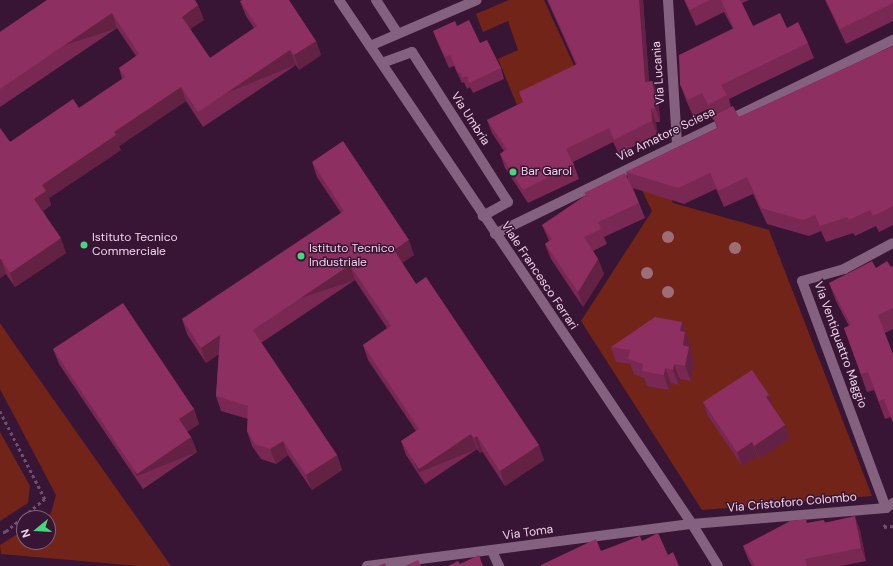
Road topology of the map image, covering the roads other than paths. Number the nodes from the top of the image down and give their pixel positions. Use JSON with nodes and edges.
{"nodes":[{"id":1,"x":339,"y":0,"type":"edge"},
{"id":2,"x":376,"y":0,"type":"edge"},
{"id":3,"x":478,"y":0,"type":"edge"},
{"id":4,"x":668,"y":0,"type":"edge"},
{"id":5,"x":398,"y":34,"type":"junction"},
{"id":6,"x":893,"y":40,"type":"edge"},
{"id":7,"x":370,"y":46,"type":"junction"},
{"id":8,"x":382,"y":63,"type":"junction"},
{"id":9,"x":677,"y":144,"type":"junction"},
{"id":10,"x":483,"y":216,"type":"junction"},
{"id":11,"x":494,"y":234,"type":"junction"},
{"id":12,"x":893,"y":244,"type":"edge"},
{"id":13,"x":889,"y":506,"type":"edge"},
{"id":14,"x":692,"y":524,"type":"junction"},
{"id":15,"x":492,"y":551,"type":"junction"},
{"id":16,"x":367,"y":566,"type":"edge"},
{"id":17,"x":499,"y":566,"type":"edge"},
{"id":18,"x":718,"y":566,"type":"edge"}],
"edges":[{"from":1,"to":7,"type":"street","name":"Viale Francesco Ferrari"},
{"from":2,"to":5,"type":"street"},
{"from":3,"to":5,"type":"street"},
{"from":4,"to":9,"type":"street","name":"Via Lucania"},
{"from":5,"to":7,"type":"street"},
{"from":6,"to":9,"type":"street","name":"Via Amatore Sciesa"},
{"from":7,"to":8,"type":"street","name":"Viale Francesco Ferrari"},
{"from":8,"to":10,"type":"street","name":"Viale Francesco Ferrari"},
{"from":8,"to":10,"type":"street","name":"Via Umbria"},
{"from":9,"to":11,"type":"street","name":"Via Amatore Sciesa"},
{"from":10,"to":11,"type":"street","name":"Viale Francesco Ferrari"},
{"from":11,"to":14,"type":"street","name":"Viale Francesco Ferrari"},
{"from":12,"to":13,"type":"street","name":"Via Ventiquattro Maggio"},
{"from":13,"to":14,"type":"street","name":"Via Cristoforo Colombo"},
{"from":14,"to":15,"type":"street","name":"Via Toma"},
{"from":14,"to":18,"type":"street","name":"Viale Francesco Ferrari"},
{"from":15,"to":16,"type":"street","name":"Via Toma"},
{"from":15,"to":17,"type":"street"}]}
